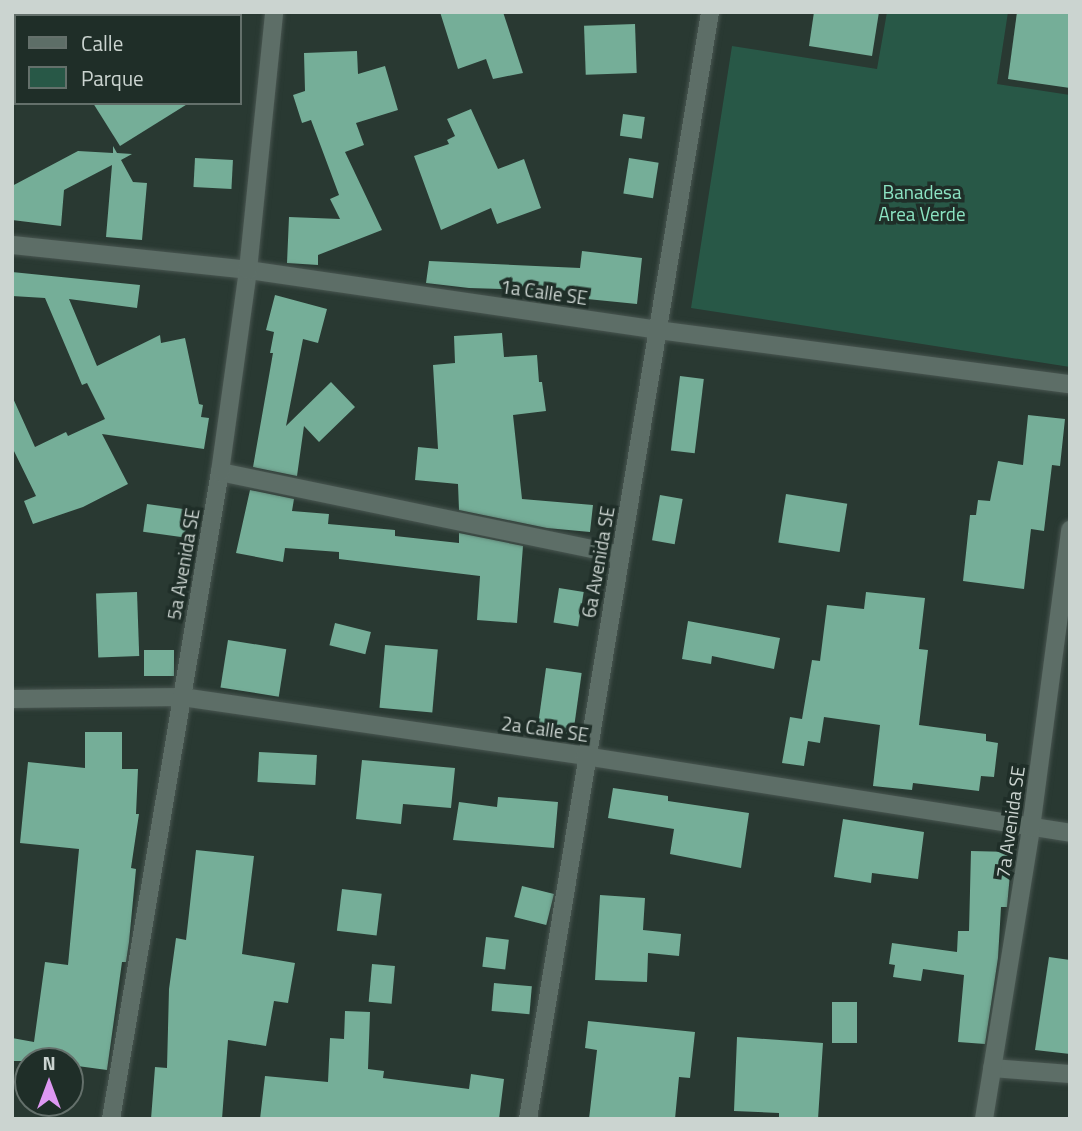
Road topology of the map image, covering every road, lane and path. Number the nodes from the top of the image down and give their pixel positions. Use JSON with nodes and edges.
{"nodes":[{"id":1,"x":274,"y":12,"type":"edge"},
{"id":2,"x":710,"y":12,"type":"edge"},
{"id":3,"x":12,"y":245,"type":"edge"},
{"id":4,"x":248,"y":270,"type":"junction"},
{"id":5,"x":658,"y":330,"type":"junction"},
{"id":6,"x":1070,"y":384,"type":"edge"},
{"id":7,"x":220,"y":472,"type":"junction"},
{"id":8,"x":1070,"y":530,"type":"edge"},
{"id":9,"x":621,"y":555,"type":"junction"},
{"id":10,"x":182,"y":697,"type":"junction"},
{"id":11,"x":12,"y":699,"type":"edge"},
{"id":12,"x":585,"y":756,"type":"junction"},
{"id":13,"x":1031,"y":828,"type":"junction"},
{"id":14,"x":1070,"y":833,"type":"edge"},
{"id":15,"x":992,"y":1068,"type":"junction"},
{"id":16,"x":1070,"y":1074,"type":"edge"},
{"id":17,"x":111,"y":1119,"type":"edge"},
{"id":18,"x":528,"y":1119,"type":"edge"},
{"id":19,"x":984,"y":1119,"type":"edge"}],
"edges":[{"from":1,"to":4,"type":"street","name":"5a Avenida SE"},
{"from":2,"to":5,"type":"street","name":"6a Avenida SE"},
{"from":3,"to":4,"type":"street","name":"1a Calle SE"},
{"from":4,"to":5,"type":"street","name":"1a Calle SE"},
{"from":4,"to":7,"type":"street","name":"5a Avenida SE"},
{"from":5,"to":6,"type":"street","name":"1a Calle SE"},
{"from":5,"to":9,"type":"street","name":"6a Avenida SE"},
{"from":7,"to":9,"type":"street"},
{"from":7,"to":10,"type":"street","name":"5a Avenida SE"},
{"from":8,"to":13,"type":"street","name":"7a Avenida SE"},
{"from":9,"to":12,"type":"street","name":"6a Avenida SE"},
{"from":10,"to":11,"type":"street","name":"2a Calle SE"},
{"from":10,"to":12,"type":"street","name":"2a Calle SE"},
{"from":10,"to":17,"type":"street","name":"5a Avenida SE"},
{"from":12,"to":13,"type":"street","name":"2a Calle SE"},
{"from":12,"to":18,"type":"street","name":"6a Avenida SE"},
{"from":13,"to":14,"type":"street","name":"2a Calle SE"},
{"from":13,"to":15,"type":"street","name":"7a Avenida SE"},
{"from":15,"to":16,"type":"street"},
{"from":15,"to":19,"type":"street","name":"7a Avenida SE"}]}
